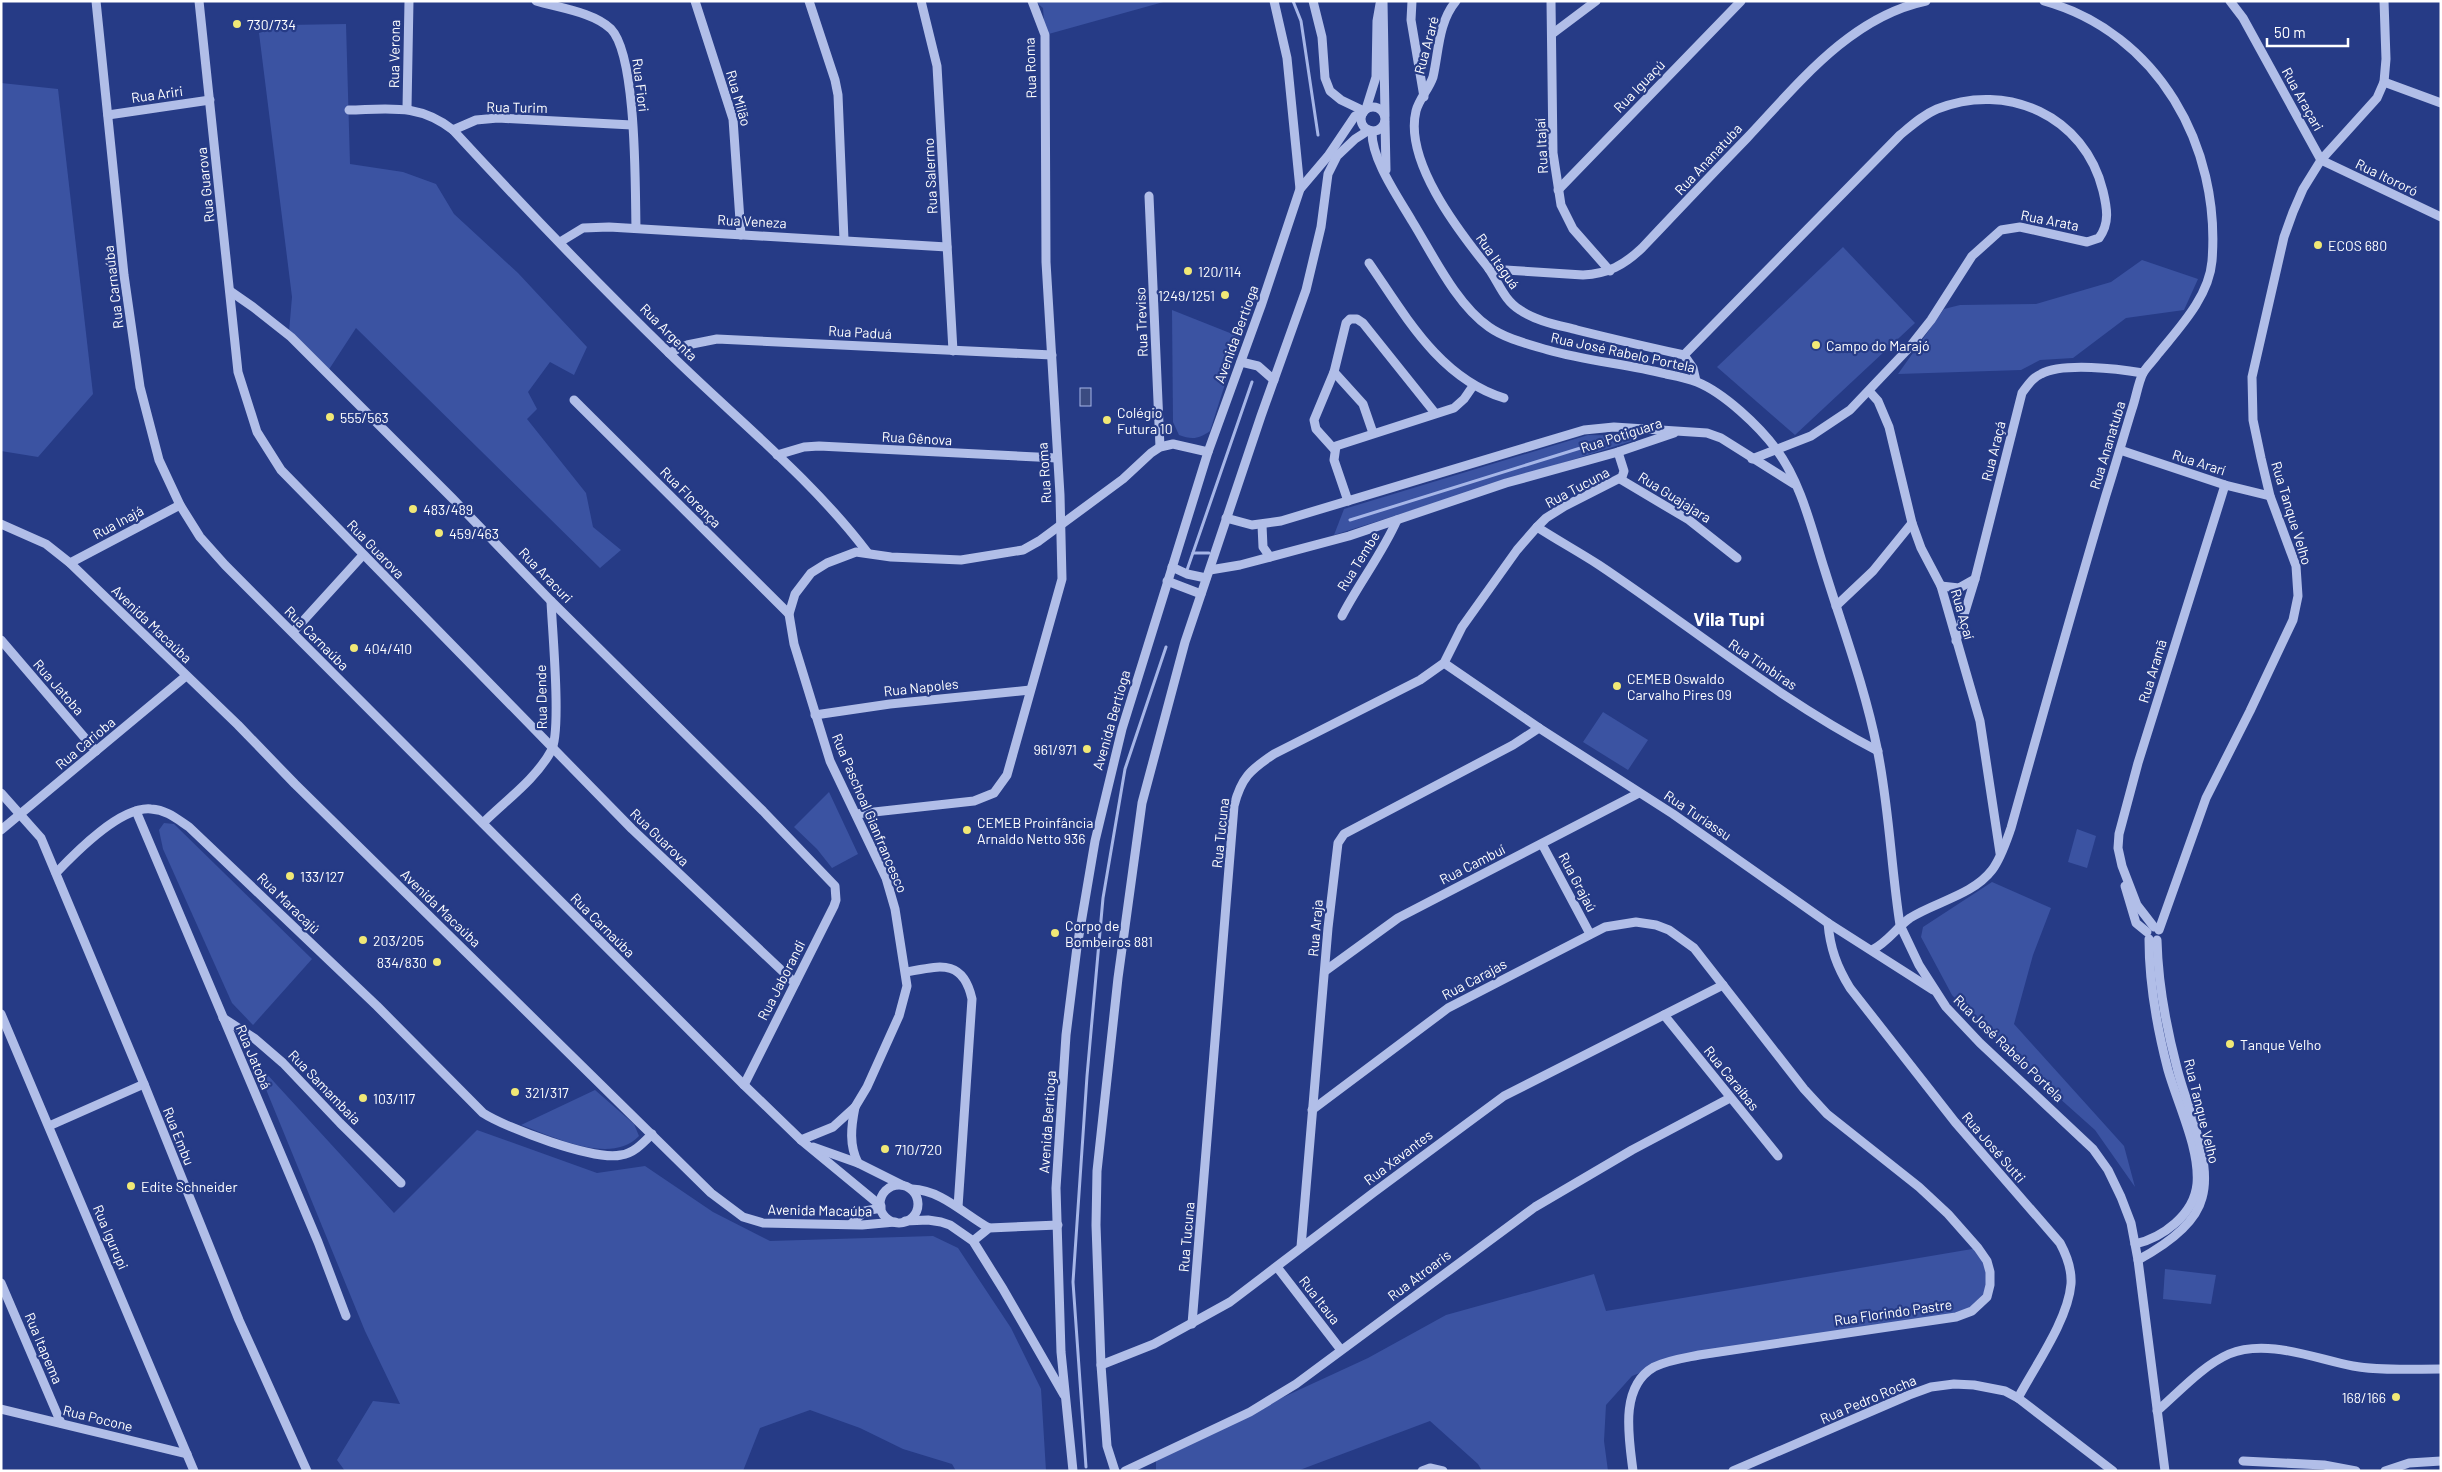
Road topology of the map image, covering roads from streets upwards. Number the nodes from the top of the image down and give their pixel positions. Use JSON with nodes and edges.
{"nodes":[{"id":1,"x":96,"y":1,"type":"edge"},
{"id":2,"x":199,"y":1,"type":"edge"},
{"id":3,"x":409,"y":1,"type":"edge"},
{"id":4,"x":536,"y":1,"type":"edge"},
{"id":5,"x":695,"y":1,"type":"edge"},
{"id":6,"x":809,"y":1,"type":"edge"},
{"id":7,"x":920,"y":1,"type":"edge"},
{"id":8,"x":1032,"y":1,"type":"edge"},
{"id":9,"x":1274,"y":1,"type":"edge"},
{"id":10,"x":1314,"y":1,"type":"edge"},
{"id":11,"x":1382,"y":1,"type":"edge"},
{"id":12,"x":1412,"y":1,"type":"edge"},
{"id":13,"x":1456,"y":1,"type":"edge"},
{"id":14,"x":1551,"y":1,"type":"edge"},
{"id":15,"x":1596,"y":1,"type":"edge"},
{"id":16,"x":1741,"y":1,"type":"edge"},
{"id":17,"x":1926,"y":1,"type":"edge"},
{"id":18,"x":2044,"y":1,"type":"edge"},
{"id":19,"x":2230,"y":1,"type":"edge"},
{"id":20,"x":2384,"y":1,"type":"edge"},
{"id":21,"x":1552,"y":34,"type":"junction"},
{"id":22,"x":2384,"y":82,"type":"junction"},
{"id":23,"x":1424,"y":97,"type":"junction"},
{"id":24,"x":210,"y":100,"type":"junction"},
{"id":25,"x":2441,"y":103,"type":"edge"},
{"id":26,"x":407,"y":108,"type":"junction"},
{"id":27,"x":349,"y":110,"type":"dead end"},
{"id":28,"x":1364,"y":111,"type":"junction"},
{"id":29,"x":108,"y":115,"type":"junction"},
{"id":30,"x":1385,"y":119,"type":"junction"},
{"id":31,"x":632,"y":125,"type":"junction"},
{"id":32,"x":453,"y":130,"type":"junction"},
{"id":33,"x":1370,"y":131,"type":"junction"},
{"id":34,"x":2321,"y":160,"type":"junction"},
{"id":35,"x":1386,"y":175,"type":"junction"},
{"id":36,"x":1300,"y":189,"type":"junction"},
{"id":37,"x":1558,"y":190,"type":"junction"},
{"id":38,"x":1149,"y":196,"type":"dead end"},
{"id":39,"x":2441,"y":218,"type":"edge"},
{"id":40,"x":636,"y":228,"type":"junction"},
{"id":41,"x":741,"y":234,"type":"junction"},
{"id":42,"x":844,"y":240,"type":"junction"},
{"id":43,"x":560,"y":242,"type":"junction"},
{"id":44,"x":947,"y":248,"type":"junction"},
{"id":45,"x":1369,"y":263,"type":"dead end"},
{"id":46,"x":1489,"y":269,"type":"junction"},
{"id":47,"x":1610,"y":271,"type":"junction"},
{"id":48,"x":230,"y":291,"type":"junction"},
{"id":49,"x":953,"y":351,"type":"junction"},
{"id":50,"x":669,"y":353,"type":"junction"},
{"id":51,"x":1052,"y":355,"type":"junction"},
{"id":52,"x":1684,"y":355,"type":"junction"},
{"id":53,"x":1241,"y":362,"type":"junction"},
{"id":54,"x":1334,"y":372,"type":"junction"},
{"id":55,"x":2143,"y":373,"type":"junction"},
{"id":56,"x":1274,"y":380,"type":"junction"},
{"id":57,"x":1696,"y":381,"type":"junction"},
{"id":58,"x":1473,"y":386,"type":"junction"},
{"id":59,"x":1868,"y":391,"type":"junction"},
{"id":60,"x":1504,"y":398,"type":"dead end"},
{"id":61,"x":574,"y":400,"type":"dead end"},
{"id":62,"x":1435,"y":413,"type":"junction"},
{"id":63,"x":1679,"y":431,"type":"junction"},
{"id":64,"x":1372,"y":433,"type":"junction"},
{"id":65,"x":1160,"y":447,"type":"junction"},
{"id":66,"x":1334,"y":449,"type":"junction"},
{"id":67,"x":1777,"y":450,"type":"junction"},
{"id":68,"x":2120,"y":450,"type":"junction"},
{"id":69,"x":1208,"y":452,"type":"junction"},
{"id":70,"x":1618,"y":452,"type":"junction"},
{"id":71,"x":777,"y":455,"type":"junction"},
{"id":72,"x":1057,"y":458,"type":"junction"},
{"id":73,"x":1752,"y":459,"type":"junction"},
{"id":74,"x":1620,"y":479,"type":"junction"},
{"id":75,"x":1795,"y":484,"type":"junction"},
{"id":76,"x":2225,"y":485,"type":"junction"},
{"id":77,"x":2270,"y":496,"type":"junction"},
{"id":78,"x":1348,"y":501,"type":"junction"},
{"id":79,"x":180,"y":505,"type":"junction"},
{"id":80,"x":1226,"y":518,"type":"junction"},
{"id":81,"x":1397,"y":520,"type":"junction"},
{"id":82,"x":1912,"y":523,"type":"junction"},
{"id":83,"x":1,"y":524,"type":"edge"},
{"id":84,"x":1061,"y":524,"type":"junction"},
{"id":85,"x":1262,"y":525,"type":"junction"},
{"id":86,"x":1537,"y":527,"type":"junction"},
{"id":87,"x":867,"y":552,"type":"junction"},
{"id":88,"x":363,"y":555,"type":"junction"},
{"id":89,"x":1270,"y":557,"type":"junction"},
{"id":90,"x":1737,"y":558,"type":"dead end"},
{"id":91,"x":70,"y":563,"type":"junction"},
{"id":92,"x":1172,"y":566,"type":"junction"},
{"id":93,"x":1208,"y":574,"type":"junction"},
{"id":94,"x":1975,"y":579,"type":"junction"},
{"id":95,"x":1168,"y":581,"type":"junction"},
{"id":96,"x":1941,"y":586,"type":"junction"},
{"id":97,"x":1201,"y":594,"type":"junction"},
{"id":98,"x":551,"y":601,"type":"junction"},
{"id":99,"x":1836,"y":606,"type":"junction"},
{"id":100,"x":789,"y":614,"type":"junction"},
{"id":101,"x":1342,"y":616,"type":"dead end"},
{"id":102,"x":292,"y":632,"type":"junction"},
{"id":103,"x":1,"y":640,"type":"edge"},
{"id":104,"x":1956,"y":641,"type":"junction"},
{"id":105,"x":1444,"y":663,"type":"junction"},
{"id":106,"x":186,"y":676,"type":"junction"},
{"id":107,"x":1030,"y":690,"type":"junction"},
{"id":108,"x":815,"y":715,"type":"junction"},
{"id":109,"x":1539,"y":728,"type":"junction"},
{"id":110,"x":553,"y":749,"type":"junction"},
{"id":111,"x":96,"y":751,"type":"junction"},
{"id":112,"x":1878,"y":751,"type":"junction"},
{"id":113,"x":1639,"y":792,"type":"junction"},
{"id":114,"x":1,"y":793,"type":"edge"},
{"id":115,"x":136,"y":811,"type":"junction"},
{"id":116,"x":856,"y":814,"type":"junction"},
{"id":117,"x":21,"y":816,"type":"junction"},
{"id":118,"x":482,"y":823,"type":"junction"},
{"id":119,"x":1,"y":830,"type":"edge"},
{"id":120,"x":1542,"y":844,"type":"junction"},
{"id":121,"x":2000,"y":856,"type":"junction"},
{"id":122,"x":56,"y":873,"type":"junction"},
{"id":123,"x":835,"y":886,"type":"joint"},
{"id":124,"x":1828,"y":923,"type":"junction"},
{"id":125,"x":1900,"y":925,"type":"junction"},
{"id":126,"x":1669,"y":930,"type":"joint"},
{"id":127,"x":2153,"y":933,"type":"junction"},
{"id":128,"x":1590,"y":934,"type":"junction"},
{"id":129,"x":1872,"y":950,"type":"junction"},
{"id":130,"x":1325,"y":971,"type":"junction"},
{"id":131,"x":906,"y":972,"type":"junction"},
{"id":132,"x":794,"y":983,"type":"junction"},
{"id":133,"x":1722,"y":986,"type":"junction"},
{"id":134,"x":1935,"y":991,"type":"junction"},
{"id":135,"x":1,"y":1014,"type":"edge"},
{"id":136,"x":1664,"y":1015,"type":"junction"},
{"id":137,"x":223,"y":1018,"type":"junction"},
{"id":138,"x":144,"y":1084,"type":"junction"},
{"id":139,"x":744,"y":1085,"type":"junction"},
{"id":140,"x":1730,"y":1098,"type":"junction"},
{"id":141,"x":855,"y":1107,"type":"junction"},
{"id":142,"x":1312,"y":1110,"type":"junction"},
{"id":143,"x":49,"y":1126,"type":"junction"},
{"id":144,"x":652,"y":1134,"type":"junction"},
{"id":145,"x":804,"y":1143,"type":"junction"},
{"id":146,"x":1778,"y":1156,"type":"dead end"},
{"id":147,"x":858,"y":1163,"type":"junction"},
{"id":148,"x":401,"y":1183,"type":"dead end"},
{"id":149,"x":907,"y":1187,"type":"junction"},
{"id":150,"x":881,"y":1207,"type":"junction"},
{"id":151,"x":958,"y":1207,"type":"junction"},
{"id":152,"x":895,"y":1222,"type":"junction"},
{"id":153,"x":905,"y":1222,"type":"junction"},
{"id":154,"x":851,"y":1224,"type":"junction"},
{"id":155,"x":1058,"y":1225,"type":"junction"},
{"id":156,"x":989,"y":1228,"type":"junction"},
{"id":157,"x":973,"y":1241,"type":"junction"},
{"id":158,"x":2135,"y":1244,"type":"junction"},
{"id":159,"x":1301,"y":1247,"type":"junction"},
{"id":160,"x":2138,"y":1260,"type":"junction"},
{"id":161,"x":1277,"y":1267,"type":"junction"},
{"id":162,"x":1,"y":1283,"type":"edge"},
{"id":163,"x":346,"y":1316,"type":"dead end"},
{"id":164,"x":1192,"y":1324,"type":"junction"},
{"id":165,"x":1341,"y":1350,"type":"junction"},
{"id":166,"x":1101,"y":1365,"type":"junction"},
{"id":167,"x":2441,"y":1369,"type":"edge"},
{"id":168,"x":1065,"y":1397,"type":"junction"},
{"id":169,"x":2018,"y":1398,"type":"junction"},
{"id":170,"x":1,"y":1409,"type":"edge"},
{"id":171,"x":2157,"y":1411,"type":"junction"},
{"id":172,"x":61,"y":1423,"type":"junction"},
{"id":173,"x":187,"y":1454,"type":"junction"},
{"id":174,"x":2243,"y":1461,"type":"dead end"},
{"id":175,"x":2441,"y":1461,"type":"edge"},
{"id":176,"x":1422,"y":1470,"type":"edge"},
{"id":177,"x":194,"y":1471,"type":"edge"},
{"id":178,"x":307,"y":1471,"type":"edge"},
{"id":179,"x":1073,"y":1471,"type":"edge"},
{"id":180,"x":1115,"y":1471,"type":"edge"},
{"id":181,"x":1125,"y":1471,"type":"edge"},
{"id":182,"x":1443,"y":1471,"type":"edge"},
{"id":183,"x":1633,"y":1471,"type":"edge"},
{"id":184,"x":1732,"y":1471,"type":"edge"},
{"id":185,"x":2114,"y":1471,"type":"edge"},
{"id":186,"x":2165,"y":1471,"type":"edge"},
{"id":187,"x":2356,"y":1471,"type":"edge"},
{"id":188,"x":2385,"y":1471,"type":"edge"}],
"edges":[{"from":1,"to":29,"type":"street","name":"Rua Carnaúba"},
{"from":2,"to":24,"type":"street","name":"Rua Guarova"},
{"from":3,"to":26,"type":"street","name":"Rua Verona"},
{"from":4,"to":31,"type":"street","name":"Rua Fiori"},
{"from":5,"to":41,"type":"street","name":"Rua Milão"},
{"from":6,"to":42,"type":"street"},
{"from":7,"to":44,"type":"street","name":"Rua Salermo"},
{"from":8,"to":51,"type":"street","name":"Rua Roma"},
{"from":9,"to":36,"type":"street","name":"Avenida Bertioga"},
{"from":10,"to":28,"type":"street"},
{"from":11,"to":28,"type":"street"},
{"from":11,"to":30,"type":"street"},
{"from":12,"to":23,"type":"street"},
{"from":13,"to":23,"type":"street","name":"Rua Araré"},
{"from":14,"to":21,"type":"street","name":"Rua Itajaí"},
{"from":15,"to":21,"type":"street"},
{"from":16,"to":37,"type":"street","name":"Rua Iguaçú"},
{"from":17,"to":47,"type":"street","name":"Rua Ananatuba"},
{"from":18,"to":55,"type":"street","name":"Rua Ananatuba"},
{"from":19,"to":34,"type":"street","name":"Rua Araçari"},
{"from":20,"to":22,"type":"street"},
{"from":21,"to":37,"type":"street","name":"Rua Itajaí"},
{"from":22,"to":25,"type":"street"},
{"from":22,"to":34,"type":"street","name":"Rua Tanque Velho"},
{"from":23,"to":46,"type":"street","name":"Rua Itaguá"},
{"from":24,"to":29,"type":"street","name":"Rua Ariri"},
{"from":24,"to":48,"type":"street","name":"Rua Guarova"},
{"from":26,"to":27,"type":"street"},
{"from":26,"to":32,"type":"street"},
{"from":28,"to":30,"type":"street"},
{"from":28,"to":33,"type":"street"},
{"from":28,"to":36,"type":"street"},
{"from":29,"to":79,"type":"street","name":"Rua Carnaúba"},
{"from":30,"to":33,"type":"street"},
{"from":30,"to":35,"type":"street"},
{"from":31,"to":32,"type":"street","name":"Rua Turim"},
{"from":31,"to":40,"type":"street","name":"Rua Fiori"},
{"from":32,"to":43,"type":"street","name":"Rua Argenta"},
{"from":33,"to":35,"type":"street","name":"Rua José Rabelo Portela"},
{"from":33,"to":56,"type":"street"},
{"from":34,"to":39,"type":"street","name":"Rua Itororó"},
{"from":34,"to":77,"type":"street","name":"Rua Tanque Velho"},
{"from":35,"to":57,"type":"street","name":"Rua José Rabelo Portela"},
{"from":36,"to":53,"type":"street","name":"Avenida Bertioga"},
{"from":37,"to":47,"type":"street","name":"Rua Itajaí"},
{"from":38,"to":65,"type":"street","name":"Rua Treviso"},
{"from":40,"to":41,"type":"street","name":"Rua Veneza"},
{"from":40,"to":43,"type":"street","name":"Rua Veneza"},
{"from":41,"to":42,"type":"street","name":"Rua Veneza"},
{"from":42,"to":44,"type":"street","name":"Rua Veneza"},
{"from":43,"to":50,"type":"street","name":"Rua Argenta"},
{"from":44,"to":49,"type":"street","name":"Rua Salermo"},
{"from":45,"to":58,"type":"street"},
{"from":46,"to":47,"type":"street","name":"Rua Ananatuba"},
{"from":46,"to":52,"type":"street","name":"Rua Itaguá"},
{"from":48,"to":88,"type":"street","name":"Rua Guarova"},
{"from":48,"to":98,"type":"street","name":"Rua Aracuri"},
{"from":49,"to":50,"type":"street","name":"Rua Paduá"},
{"from":49,"to":51,"type":"street","name":"Rua Paduá"},
{"from":50,"to":71,"type":"street","name":"Rua Argenta"},
{"from":51,"to":72,"type":"street","name":"Rua Roma"},
{"from":52,"to":57,"type":"street"},
{"from":52,"to":59,"type":"street","name":"Rua Arata"},
{"from":53,"to":56,"type":"street"},
{"from":53,"to":69,"type":"street","name":"Avenida Bertioga"},
{"from":54,"to":62,"type":"street"},
{"from":54,"to":64,"type":"street"},
{"from":54,"to":66,"type":"street"},
{"from":55,"to":68,"type":"street","name":"Rua Ananatuba"},
{"from":55,"to":94,"type":"street","name":"Rua Araçá"},
{"from":56,"to":80,"type":"street"},
{"from":57,"to":67,"type":"street","name":"Rua José Rabelo Portela"},
{"from":58,"to":60,"type":"street"},
{"from":58,"to":62,"type":"street"},
{"from":59,"to":67,"type":"street","name":"Rua Arata"},
{"from":59,"to":82,"type":"street","name":"Rua Açaí"},
{"from":61,"to":100,"type":"street","name":"Rua Florença"},
{"from":62,"to":64,"type":"street"},
{"from":63,"to":70,"type":"street","name":"Rua Potiguara"},
{"from":63,"to":73,"type":"street"},
{"from":63,"to":78,"type":"street","name":"Rua Potiguara"},
{"from":64,"to":66,"type":"street"},
{"from":65,"to":69,"type":"street"},
{"from":65,"to":84,"type":"street","name":"Rua Paschoal Gianfrancesco"},
{"from":66,"to":78,"type":"street"},
{"from":67,"to":73,"type":"street","name":"Rua Arata"},
{"from":67,"to":75,"type":"street","name":"Rua José Rabelo Portela"},
{"from":68,"to":76,"type":"street","name":"Rua Ararí"},
{"from":68,"to":121,"type":"street","name":"Rua Ananatuba"},
{"from":69,"to":92,"type":"street","name":"Avenida Bertioga"},
{"from":70,"to":74,"type":"street","name":"Rua Tucuna"},
{"from":70,"to":81,"type":"street","name":"Rua Potiguara"},
{"from":71,"to":72,"type":"street","name":"Rua Gênova"},
{"from":71,"to":87,"type":"street","name":"Rua Argenta"},
{"from":72,"to":84,"type":"street","name":"Rua Roma"},
{"from":73,"to":75,"type":"street"},
{"from":74,"to":86,"type":"street","name":"Rua Tucuna"},
{"from":74,"to":90,"type":"street","name":"Rua Guajajara"},
{"from":75,"to":99,"type":"street","name":"Rua José Rabelo Portela"},
{"from":76,"to":77,"type":"street","name":"Rua Ararí"},
{"from":76,"to":127,"type":"street","name":"Rua Aramã"},
{"from":77,"to":127,"type":"street","name":"Rua Tanque Velho"},
{"from":78,"to":85,"type":"street","name":"Rua Potiguara"},
{"from":79,"to":91,"type":"street","name":"Rua Inajá"},
{"from":79,"to":102,"type":"street","name":"Rua Carnaúba"},
{"from":80,"to":85,"type":"street","name":"Rua Potiguara"},
{"from":80,"to":93,"type":"street"},
{"from":81,"to":89,"type":"street","name":"Rua Potiguara"},
{"from":81,"to":101,"type":"street","name":"Rua Tembe"},
{"from":82,"to":96,"type":"street","name":"Rua Açaí"},
{"from":82,"to":99,"type":"street"},
{"from":83,"to":91,"type":"street","name":"Avenida Macaúba"},
{"from":84,"to":87,"type":"street","name":"Rua Paschoal Gianfrancesco"},
{"from":84,"to":107,"type":"street","name":"Rua Roma"},
{"from":85,"to":89,"type":"street"},
{"from":86,"to":105,"type":"street","name":"Rua Tucuna"},
{"from":86,"to":112,"type":"street","name":"Rua Timbiras"},
{"from":87,"to":100,"type":"street","name":"Rua Paschoal Gianfrancesco"},
{"from":88,"to":102,"type":"street"},
{"from":88,"to":110,"type":"street","name":"Rua Guarova"},
{"from":89,"to":93,"type":"street","name":"Rua Potiguara"},
{"from":91,"to":106,"type":"street","name":"Avenida Macaúba"},
{"from":92,"to":93,"type":"street"},
{"from":92,"to":95,"type":"street","name":"Avenida Bertioga"},
{"from":93,"to":97,"type":"street"},
{"from":94,"to":96,"type":"street"},
{"from":94,"to":104,"type":"street","name":"Rua Araçá"},
{"from":95,"to":97,"type":"street"},
{"from":95,"to":155,"type":"street","name":"Avenida Bertioga"},
{"from":96,"to":104,"type":"street","name":"Rua Açaí"},
{"from":97,"to":166,"type":"street"},
{"from":98,"to":110,"type":"street","name":"Rua Dende"},
{"from":98,"to":123,"type":"street","name":"Rua Aracuri"},
{"from":99,"to":112,"type":"street","name":"Rua José Rabelo Portela"},
{"from":100,"to":108,"type":"street","name":"Rua Paschoal Gianfrancesco"},
{"from":102,"to":118,"type":"street","name":"Rua Carnaúba"},
{"from":103,"to":111,"type":"street","name":"Rua Jatoba"},
{"from":104,"to":121,"type":"street","name":"Rua Açaí"},
{"from":105,"to":109,"type":"street","name":"Rua Turiassu"},
{"from":105,"to":164,"type":"street","name":"Rua Tucuna"},
{"from":106,"to":111,"type":"street","name":"Rua Carioba"},
{"from":106,"to":144,"type":"street","name":"Avenida Macaúba"},
{"from":107,"to":108,"type":"street","name":"Rua Napoles"},
{"from":107,"to":116,"type":"street","name":"Rua Roma"},
{"from":108,"to":116,"type":"street","name":"Rua Paschoal Gianfrancesco"},
{"from":109,"to":113,"type":"street","name":"Rua Turiassu"},
{"from":109,"to":130,"type":"street","name":"Rua Araja"},
{"from":110,"to":118,"type":"street","name":"Rua Dende"},
{"from":110,"to":132,"type":"street","name":"Rua Guarova"},
{"from":111,"to":117,"type":"street","name":"Rua Carioba"},
{"from":112,"to":125,"type":"street","name":"Rua José Rabelo Portela"},
{"from":113,"to":120,"type":"street","name":"Rua Cambuí"},
{"from":113,"to":124,"type":"street","name":"Rua Turiassu"},
{"from":114,"to":117,"type":"street","name":"Rua Embu"},
{"from":115,"to":122,"type":"street","name":"Rua Maracajú"},
{"from":115,"to":137,"type":"street","name":"Rua Jatobá"},
{"from":115,"to":144,"type":"street","name":"Rua Maracajú"},
{"from":116,"to":131,"type":"street","name":"Rua Paschoal Gianfrancesco"},
{"from":117,"to":119,"type":"street","name":"Rua Carioba"},
{"from":117,"to":122,"type":"street","name":"Rua Embu"},
{"from":118,"to":139,"type":"street","name":"Rua Carnaúba"},
{"from":120,"to":128,"type":"street","name":"Rua Grajaú"},
{"from":120,"to":130,"type":"street","name":"Rua Cambuí"},
{"from":121,"to":125,"type":"street","name":"Rua Ananatuba"},
{"from":122,"to":138,"type":"street","name":"Rua Embu"},
{"from":123,"to":132,"type":"street","name":"Rua Jaborandi"},
{"from":124,"to":129,"type":"street","name":"Rua Turiassu"},
{"from":124,"to":169,"type":"street","name":"Rua José Sutti"},
{"from":125,"to":129,"type":"street","name":"Rua Ananatuba"},
{"from":125,"to":134,"type":"street","name":"Rua José Rabelo Portela"},
{"from":126,"to":128,"type":"street","name":"Rua Carajas"},
{"from":126,"to":133,"type":"street","name":"Rua Florindo Pastre"},
{"from":127,"to":158,"type":"street","name":"Rua Tanque Velho"},
{"from":127,"to":160,"type":"street","name":"Rua Tanque Velho"},
{"from":128,"to":142,"type":"street","name":"Rua Carajas"},
{"from":129,"to":134,"type":"street","name":"Rua Turiassu"},
{"from":130,"to":142,"type":"street","name":"Rua Araja"},
{"from":131,"to":141,"type":"street","name":"Rua Paschoal Gianfrancesco"},
{"from":131,"to":151,"type":"street"},
{"from":132,"to":139,"type":"street","name":"Rua Jaborandi"},
{"from":133,"to":136,"type":"street","name":"Rua Xavantes"},
{"from":133,"to":183,"type":"street","name":"Rua Florindo Pastre"},
{"from":134,"to":158,"type":"street","name":"Rua José Rabelo Portela"},
{"from":135,"to":143,"type":"street","name":"Rua Igurupi"},
{"from":136,"to":140,"type":"street","name":"Rua Caraíbas"},
{"from":136,"to":159,"type":"street","name":"Rua Xavantes"},
{"from":137,"to":148,"type":"street","name":"Rua Samambaia"},
{"from":137,"to":163,"type":"street","name":"Rua Jatobá"},
{"from":138,"to":143,"type":"street"},
{"from":138,"to":178,"type":"street","name":"Rua Embu"},
{"from":139,"to":145,"type":"street","name":"Rua Carnaúba"},
{"from":140,"to":146,"type":"street","name":"Rua Caraíbas"},
{"from":140,"to":165,"type":"street","name":"Rua Atroaris"},
{"from":141,"to":145,"type":"street"},
{"from":141,"to":147,"type":"street"},
{"from":142,"to":159,"type":"street","name":"Rua Araja"},
{"from":143,"to":173,"type":"street","name":"Rua Igurupi"},
{"from":144,"to":154,"type":"street","name":"Avenida Macaúba"},
{"from":145,"to":147,"type":"street"},
{"from":145,"to":150,"type":"street","name":"Rua Carnaúba"},
{"from":147,"to":149,"type":"street"},
{"from":149,"to":150,"type":"street"},
{"from":149,"to":151,"type":"street"},
{"from":149,"to":153,"type":"street"},
{"from":150,"to":152,"type":"street"},
{"from":150,"to":154,"type":"street"},
{"from":151,"to":156,"type":"street"},
{"from":152,"to":153,"type":"street"},
{"from":152,"to":154,"type":"street","name":"Avenida Macaúba"},
{"from":153,"to":157,"type":"street"},
{"from":155,"to":156,"type":"street"},
{"from":155,"to":168,"type":"street","name":"Avenida Bertioga"},
{"from":156,"to":157,"type":"street"},
{"from":157,"to":168,"type":"street"},
{"from":158,"to":160,"type":"street","name":"Rua José Rabelo Portela"},
{"from":159,"to":161,"type":"street","name":"Rua Xavantes"},
{"from":160,"to":171,"type":"street","name":"Rua José Rabelo Portela"},
{"from":161,"to":164,"type":"street","name":"Rua Xavantes"},
{"from":161,"to":165,"type":"street","name":"Rua Itaua"},
{"from":162,"to":172,"type":"street","name":"Rua Itapema"},
{"from":164,"to":166,"type":"street","name":"Rua Xavantes"},
{"from":165,"to":181,"type":"street","name":"Rua Atroaris"},
{"from":166,"to":180,"type":"street"},
{"from":167,"to":171,"type":"street"},
{"from":168,"to":179,"type":"street","name":"Avenida Bertioga"},
{"from":169,"to":184,"type":"street","name":"Rua Pedro Rocha"},
{"from":169,"to":185,"type":"street","name":"Rua Pedro Rocha"},
{"from":170,"to":172,"type":"street","name":"Rua Pocone"},
{"from":171,"to":186,"type":"street","name":"Rua José Rabelo Portela"},
{"from":172,"to":173,"type":"street","name":"Rua Pocone"},
{"from":173,"to":177,"type":"street","name":"Rua Igurupi"},
{"from":174,"to":187,"type":"street"},
{"from":175,"to":188,"type":"street"},
{"from":176,"to":182,"type":"street"}]}
